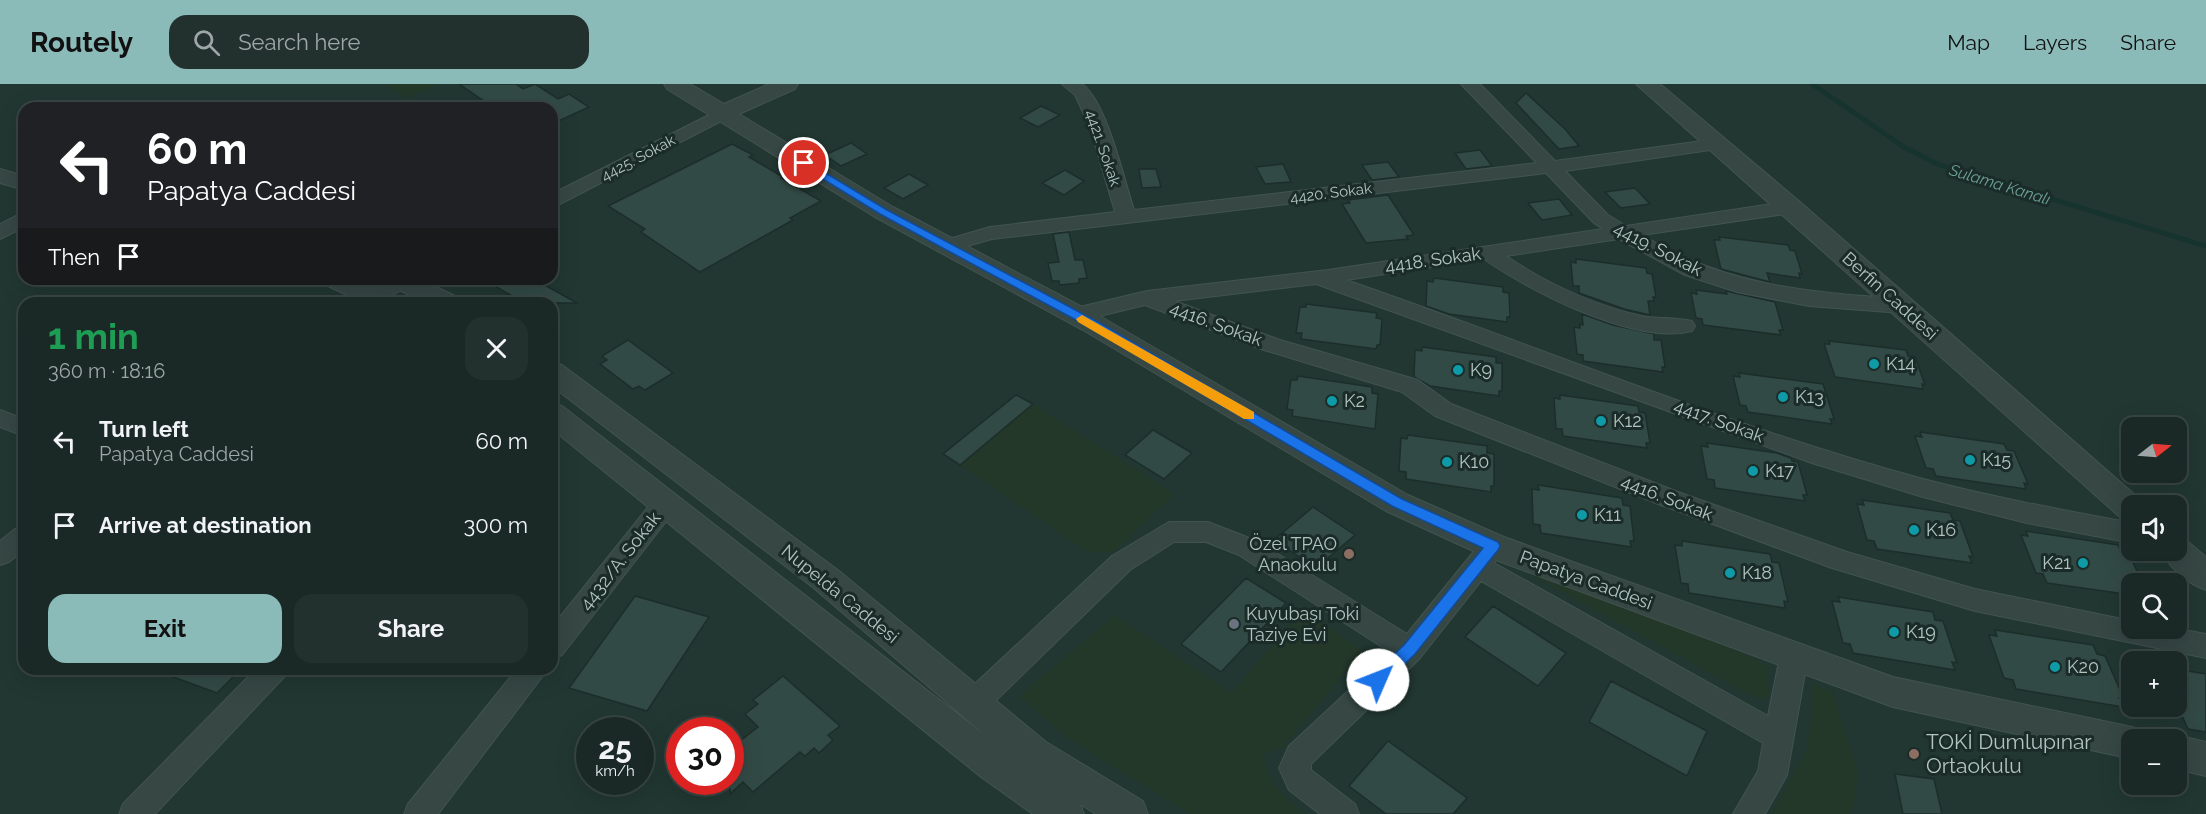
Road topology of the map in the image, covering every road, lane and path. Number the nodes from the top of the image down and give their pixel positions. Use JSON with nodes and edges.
{"nodes":[{"id":1,"x":675,"y":84,"type":"edge"},
{"id":2,"x":788,"y":84,"type":"edge"},
{"id":3,"x":1071,"y":84,"type":"edge"},
{"id":4,"x":1470,"y":84,"type":"edge"},
{"id":5,"x":1647,"y":84,"type":"edge"},
{"id":6,"x":723,"y":113,"type":"junction"},
{"id":7,"x":1717,"y":144,"type":"junction"},
{"id":8,"x":0,"y":157,"type":"edge"},
{"id":9,"x":18,"y":161,"type":"edge"},
{"id":10,"x":1553,"y":167,"type":"junction"},
{"id":11,"x":0,"y":176,"type":"edge"},
{"id":12,"x":18,"y":181,"type":"edge"},
{"id":13,"x":558,"y":199,"type":"edge"},
{"id":14,"x":1791,"y":207,"type":"junction"},
{"id":15,"x":1126,"y":217,"type":"junction"},
{"id":16,"x":18,"y":222,"type":"edge"},
{"id":17,"x":1623,"y":232,"type":"junction"},
{"id":18,"x":0,"y":233,"type":"edge"},
{"id":19,"x":946,"y":246,"type":"junction"},
{"id":20,"x":1487,"y":252,"type":"junction"},
{"id":21,"x":1317,"y":277,"type":"junction"},
{"id":22,"x":345,"y":285,"type":"edge"},
{"id":23,"x":395,"y":285,"type":"edge"},
{"id":24,"x":412,"y":285,"type":"edge"},
{"id":25,"x":366,"y":297,"type":"edge"},
{"id":26,"x":379,"y":297,"type":"edge"},
{"id":27,"x":436,"y":297,"type":"edge"},
{"id":28,"x":1147,"y":298,"type":"junction"},
{"id":29,"x":1902,"y":306,"type":"junction"},
{"id":30,"x":1075,"y":315,"type":"junction"},
{"id":31,"x":1684,"y":326,"type":"dead end"},
{"id":32,"x":558,"y":377,"type":"edge"},
{"id":33,"x":0,"y":417,"type":"edge"},
{"id":34,"x":558,"y":418,"type":"edge"},
{"id":35,"x":18,"y":425,"type":"edge"},
{"id":36,"x":2121,"y":500,"type":"edge"},
{"id":37,"x":666,"y":503,"type":"junction"},
{"id":38,"x":2121,"y":531,"type":"edge"},
{"id":39,"x":18,"y":541,"type":"edge"},
{"id":40,"x":0,"y":555,"type":"edge"},
{"id":41,"x":1485,"y":556,"type":"junction"},
{"id":42,"x":2187,"y":560,"type":"edge"},
{"id":43,"x":2206,"y":577,"type":"edge"},
{"id":44,"x":563,"y":615,"type":"edge"},
{"id":45,"x":2206,"y":646,"type":"edge"},
{"id":46,"x":1410,"y":650,"type":"junction"},
{"id":47,"x":1794,"y":656,"type":"junction"},
{"id":48,"x":268,"y":675,"type":"edge"},
{"id":49,"x":529,"y":675,"type":"edge"},
{"id":50,"x":973,"y":704,"type":"junction"},
{"id":51,"x":1780,"y":737,"type":"junction"},
{"id":52,"x":2121,"y":741,"type":"edge"},
{"id":53,"x":2187,"y":755,"type":"edge"},
{"id":54,"x":2206,"y":759,"type":"edge"},
{"id":55,"x":1051,"y":810,"type":"edge"},
{"id":56,"x":134,"y":814,"type":"edge"},
{"id":57,"x":419,"y":814,"type":"edge"},
{"id":58,"x":1129,"y":814,"type":"edge"},
{"id":59,"x":1344,"y":814,"type":"edge"},
{"id":60,"x":1748,"y":814,"type":"edge"}],
"edges":[{"from":1,"to":6,"type":"street","name":"Papatya Caddesi"},
{"from":2,"to":6,"type":"street"},
{"from":3,"to":15,"type":"street","name":"4421. Sokak"},
{"from":4,"to":10,"type":"street","name":"4419. Sokak"},
{"from":5,"to":7,"type":"street","name":"Berfin Caddesi"},
{"from":6,"to":13,"type":"street","name":"4425. Sokak"},
{"from":6,"to":19,"type":"street","name":"Papatya Caddesi"},
{"from":7,"to":10,"type":"street","name":"4420. Sokak"},
{"from":7,"to":14,"type":"street","name":"Berfin Caddesi"},
{"from":8,"to":9,"type":"street"},
{"from":10,"to":15,"type":"street","name":"4420. Sokak"},
{"from":10,"to":17,"type":"street","name":"4419. Sokak"},
{"from":11,"to":12,"type":"street"},
{"from":14,"to":17,"type":"street","name":"4418. Sokak"},
{"from":14,"to":29,"type":"street","name":"Berfin Caddesi"},
{"from":15,"to":19,"type":"street","name":"4420. Sokak"},
{"from":16,"to":18,"type":"street"},
{"from":17,"to":20,"type":"street","name":"4418. Sokak"},
{"from":17,"to":29,"type":"street","name":"4419. Sokak"},
{"from":19,"to":30,"type":"street","name":"Papatya Caddesi"},
{"from":20,"to":21,"type":"street","name":"4418. Sokak"},
{"from":20,"to":31,"type":"street"},
{"from":21,"to":28,"type":"street","name":"4418. Sokak"},
{"from":21,"to":38,"type":"street","name":"4417. Sokak"},
{"from":22,"to":25,"type":"street"},
{"from":23,"to":26,"type":"street"},
{"from":24,"to":27,"type":"street"},
{"from":28,"to":30,"type":"street","name":"4418. Sokak"},
{"from":28,"to":45,"type":"street","name":"4416. Sokak"},
{"from":29,"to":36,"type":"street","name":"Berfin Caddesi"},
{"from":30,"to":41,"type":"street","name":"Papatya Caddesi"},
{"from":32,"to":50,"type":"street","name":"Nupelda Caddesi"},
{"from":33,"to":35,"type":"street"},
{"from":34,"to":37,"type":"street","name":"Nupelda Caddesi"},
{"from":37,"to":44,"type":"street","name":"4432/A. Sokak"},
{"from":37,"to":55,"type":"street","name":"Nupelda Caddesi"},
{"from":39,"to":40,"type":"street"},
{"from":41,"to":46,"type":"street"},
{"from":41,"to":47,"type":"street","name":"Papatya Caddesi"},
{"from":41,"to":51,"type":"street"},
{"from":42,"to":43,"type":"street"},
{"from":46,"to":50,"type":"street"},
{"from":46,"to":59,"type":"street"},
{"from":47,"to":51,"type":"street"},
{"from":47,"to":52,"type":"street","name":"Papatya Caddesi"},
{"from":48,"to":56,"type":"street"},
{"from":49,"to":57,"type":"street"},
{"from":50,"to":58,"type":"street","name":"Nupelda Caddesi"},
{"from":51,"to":60,"type":"street"},
{"from":53,"to":54,"type":"street"}]}
